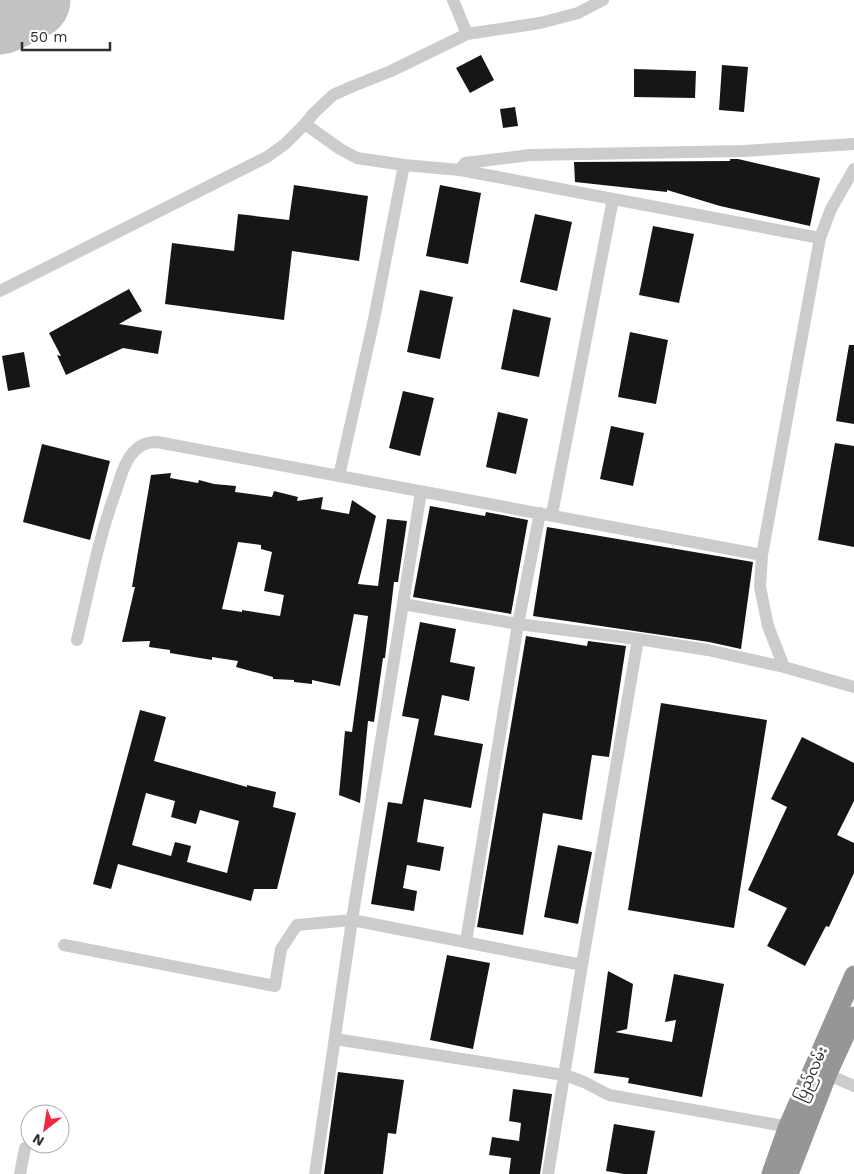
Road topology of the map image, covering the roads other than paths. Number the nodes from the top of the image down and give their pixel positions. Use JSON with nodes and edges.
{"nodes":[{"id":1,"x":453,"y":0,"type":"edge"},
{"id":2,"x":603,"y":0,"type":"edge"},
{"id":3,"x":468,"y":34,"type":"junction"},
{"id":4,"x":305,"y":124,"type":"junction"},
{"id":5,"x":854,"y":144,"type":"edge"},
{"id":6,"x":404,"y":165,"type":"junction"},
{"id":7,"x":854,"y":169,"type":"edge"},
{"id":8,"x":460,"y":170,"type":"junction"},
{"id":9,"x":613,"y":200,"type":"junction"},
{"id":10,"x":820,"y":238,"type":"junction"},
{"id":11,"x":0,"y":291,"type":"edge"},
{"id":12,"x":339,"y":476,"type":"junction"},
{"id":13,"x":421,"y":492,"type":"junction"},
{"id":14,"x":546,"y":514,"type":"junction"},
{"id":15,"x":762,"y":555,"type":"junction"},
{"id":16,"x":402,"y":604,"type":"junction"},
{"id":17,"x":518,"y":624,"type":"junction"},
{"id":18,"x":638,"y":638,"type":"junction"},
{"id":19,"x":77,"y":640,"type":"dead end"},
{"id":20,"x":784,"y":667,"type":"junction"},
{"id":21,"x":854,"y":687,"type":"edge"},
{"id":22,"x":352,"y":920,"type":"junction"},
{"id":23,"x":466,"y":942,"type":"junction"},
{"id":24,"x":64,"y":945,"type":"dead end"},
{"id":25,"x":582,"y":965,"type":"junction"},
{"id":26,"x":854,"y":975,"type":"edge"},
{"id":27,"x":852,"y":1027,"type":"edge"},
{"id":28,"x":335,"y":1039,"type":"junction"},
{"id":29,"x":820,"y":1071,"type":"junction"},
{"id":30,"x":564,"y":1075,"type":"junction"},
{"id":31,"x":854,"y":1086,"type":"edge"},
{"id":32,"x":796,"y":1128,"type":"junction"},
{"id":33,"x":24,"y":1154,"type":"edge"},
{"id":34,"x":20,"y":1174,"type":"edge"},
{"id":35,"x":315,"y":1174,"type":"edge"},
{"id":36,"x":548,"y":1174,"type":"edge"},
{"id":37,"x":771,"y":1174,"type":"edge"},
{"id":38,"x":788,"y":1174,"type":"edge"}],
"edges":[{"from":1,"to":3,"type":"lane"},
{"from":2,"to":3,"type":"lane"},
{"from":3,"to":4,"type":"lane"},
{"from":4,"to":6,"type":"lane"},
{"from":4,"to":11,"type":"lane"},
{"from":5,"to":8,"type":"lane"},
{"from":6,"to":8,"type":"lane"},
{"from":6,"to":12,"type":"lane"},
{"from":7,"to":10,"type":"lane"},
{"from":8,"to":9,"type":"lane"},
{"from":9,"to":10,"type":"lane"},
{"from":9,"to":14,"type":"lane"},
{"from":10,"to":15,"type":"lane"},
{"from":12,"to":13,"type":"lane"},
{"from":12,"to":19,"type":"lane"},
{"from":13,"to":14,"type":"lane"},
{"from":13,"to":16,"type":"lane"},
{"from":14,"to":15,"type":"lane"},
{"from":14,"to":17,"type":"lane"},
{"from":15,"to":20,"type":"lane"},
{"from":16,"to":17,"type":"lane"},
{"from":16,"to":22,"type":"lane"},
{"from":17,"to":18,"type":"lane"},
{"from":17,"to":23,"type":"lane"},
{"from":18,"to":20,"type":"lane"},
{"from":18,"to":25,"type":"lane"},
{"from":20,"to":21,"type":"lane"},
{"from":22,"to":23,"type":"lane"},
{"from":22,"to":24,"type":"lane"},
{"from":22,"to":28,"type":"lane"},
{"from":23,"to":25,"type":"lane"},
{"from":25,"to":30,"type":"lane"},
{"from":26,"to":29,"type":"highway","name":"ပြည်လမ်း"},
{"from":27,"to":29,"type":"highway","name":"ပြည်လမ်း"},
{"from":28,"to":30,"type":"lane"},
{"from":28,"to":35,"type":"lane"},
{"from":29,"to":31,"type":"lane"},
{"from":29,"to":32,"type":"highway","name":"ပြည်လမ်း"},
{"from":30,"to":32,"type":"lane"},
{"from":30,"to":36,"type":"lane"},
{"from":32,"to":37,"type":"highway","name":"ပြည်လမ်း"},
{"from":32,"to":38,"type":"highway","name":"ပြည်လမ်း"},
{"from":33,"to":34,"type":"lane"}]}
